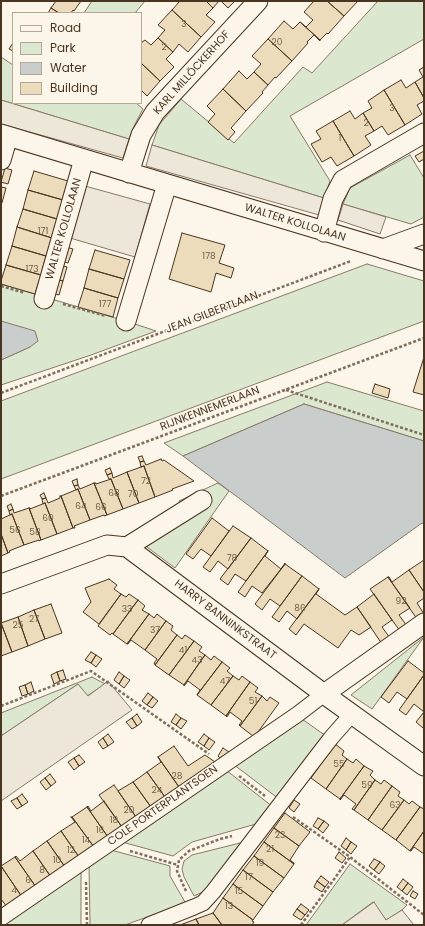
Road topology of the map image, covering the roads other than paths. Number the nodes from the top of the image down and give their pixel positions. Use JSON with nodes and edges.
{"nodes":[{"id":1,"x":258,"y":1,"type":"edge"},
{"id":2,"x":424,"y":133,"type":"edge"},
{"id":3,"x":4,"y":135,"type":"edge"},
{"id":4,"x":84,"y":159,"type":"junction"},
{"id":5,"x":1,"y":160,"type":"edge"},
{"id":6,"x":129,"y":173,"type":"junction"},
{"id":7,"x":167,"y":184,"type":"junction"},
{"id":8,"x":324,"y":232,"type":"junction"},
{"id":9,"x":424,"y":234,"type":"edge"},
{"id":10,"x":384,"y":249,"type":"junction"},
{"id":11,"x":424,"y":261,"type":"edge"},
{"id":12,"x":44,"y":299,"type":"dead end"},
{"id":13,"x":126,"y":321,"type":"dead end"},
{"id":14,"x":202,"y":500,"type":"dead end"},
{"id":15,"x":126,"y":547,"type":"junction"},
{"id":16,"x":1,"y":584,"type":"edge"},
{"id":17,"x":424,"y":624,"type":"edge"},
{"id":18,"x":324,"y":694,"type":"junction"},
{"id":19,"x":352,"y":714,"type":"junction"},
{"id":20,"x":424,"y":766,"type":"edge"},
{"id":21,"x":1,"y":918,"type":"edge"},
{"id":22,"x":149,"y":925,"type":"edge"}],
"edges":[{"from":1,"to":6,"type":"street","name":"KARL MILLÖCKERHOF"},
{"from":2,"to":8,"type":"street"},
{"from":3,"to":4,"type":"street","name":"WALTER KOLLOLAAN"},
{"from":3,"to":5,"type":"street","name":"WALTER KOLLOLAAN"},
{"from":4,"to":6,"type":"street","name":"WALTER KOLLOLAAN"},
{"from":4,"to":12,"type":"street","name":"WALTER KOLLOLAAN"},
{"from":6,"to":7,"type":"street","name":"WALTER KOLLOLAAN"},
{"from":7,"to":8,"type":"street","name":"WALTER KOLLOLAAN"},
{"from":7,"to":13,"type":"street"},
{"from":8,"to":10,"type":"street","name":"WALTER KOLLOLAAN"},
{"from":9,"to":10,"type":"street"},
{"from":10,"to":11,"type":"street","name":"WALTER KOLLOLAAN"},
{"from":14,"to":15,"type":"street"},
{"from":15,"to":16,"type":"street"},
{"from":15,"to":18,"type":"street","name":"HARRY BANNINKSTRAAT"},
{"from":17,"to":18,"type":"street"},
{"from":18,"to":19,"type":"street","name":"HARRY BANNINKSTRAAT"},
{"from":18,"to":21,"type":"street","name":"COLE PORTERPLANTSOEN"},
{"from":19,"to":20,"type":"street","name":"HARRY BANNINKSTRAAT"},
{"from":19,"to":22,"type":"street"}]}
